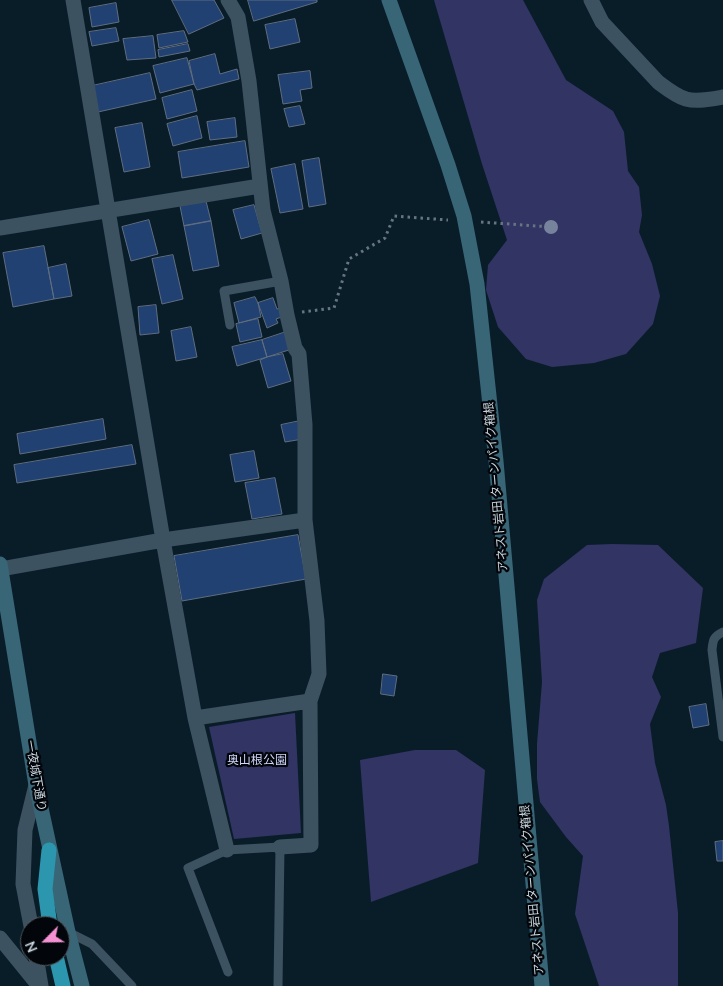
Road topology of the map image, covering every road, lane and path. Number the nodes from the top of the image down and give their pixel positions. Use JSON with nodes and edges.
{"nodes":[{"id":1,"x":73,"y":0,"type":"edge"},
{"id":2,"x":228,"y":0,"type":"edge"},
{"id":3,"x":389,"y":0,"type":"edge"},
{"id":4,"x":591,"y":0,"type":"edge"},
{"id":5,"x":723,"y":97,"type":"edge"},
{"id":6,"x":260,"y":186,"type":"junction"},
{"id":7,"x":109,"y":210,"type":"junction"},
{"id":8,"x":448,"y":220,"type":"dead end"},
{"id":9,"x":481,"y":222,"type":"dead end"},
{"id":10,"x":551,"y":227,"type":"dead end"},
{"id":11,"x":0,"y":228,"type":"edge"},
{"id":12,"x":281,"y":281,"type":"junction"},
{"id":13,"x":286,"y":315,"type":"junction"},
{"id":14,"x":230,"y":325,"type":"dead end"},
{"id":15,"x":305,"y":520,"type":"junction"},
{"id":16,"x":163,"y":540,"type":"junction"},
{"id":17,"x":0,"y":567,"type":"edge"},
{"id":18,"x":723,"y":632,"type":"edge"},
{"id":19,"x":310,"y":701,"type":"junction"},
{"id":20,"x":195,"y":718,"type":"junction"},
{"id":21,"x":723,"y":737,"type":"edge"},
{"id":22,"x":36,"y":785,"type":"junction"},
{"id":23,"x":280,"y":847,"type":"junction"},
{"id":24,"x":49,"y":850,"type":"junction"},
{"id":25,"x":227,"y":850,"type":"junction"},
{"id":26,"x":29,"y":916,"type":"edge"},
{"id":27,"x":49,"y":916,"type":"edge"},
{"id":28,"x":64,"y":916,"type":"edge"},
{"id":29,"x":70,"y":933,"type":"edge"},
{"id":30,"x":0,"y":938,"type":"edge"},
{"id":31,"x":70,"y":940,"type":"edge"},
{"id":32,"x":37,"y":966,"type":"edge"},
{"id":33,"x":58,"y":966,"type":"edge"},
{"id":34,"x":228,"y":972,"type":"dead end"},
{"id":35,"x":40,"y":986,"type":"edge"},
{"id":36,"x":63,"y":986,"type":"edge"},
{"id":37,"x":82,"y":986,"type":"edge"},
{"id":38,"x":132,"y":986,"type":"edge"},
{"id":39,"x":278,"y":986,"type":"edge"},
{"id":40,"x":542,"y":986,"type":"edge"}],
"edges":[{"from":1,"to":7,"type":"street"},
{"from":2,"to":6,"type":"street"},
{"from":3,"to":40,"type":"street","name":"アネスト岩田 ターンパイク箱根"},
{"from":4,"to":5,"type":"street"},
{"from":6,"to":7,"type":"street"},
{"from":6,"to":12,"type":"street"},
{"from":7,"to":11,"type":"street"},
{"from":7,"to":16,"type":"street"},
{"from":8,"to":13,"type":"path"},
{"from":9,"to":10,"type":"path"},
{"from":12,"to":13,"type":"street"},
{"from":12,"to":14,"type":"lane"},
{"from":13,"to":15,"type":"street"},
{"from":15,"to":16,"type":"street"},
{"from":15,"to":19,"type":"street"},
{"from":16,"to":17,"type":"street"},
{"from":16,"to":20,"type":"street"},
{"from":17,"to":22,"type":"street","name":"一夜城下通り"},
{"from":18,"to":21,"type":"lane"},
{"from":19,"to":20,"type":"street"},
{"from":19,"to":23,"type":"street"},
{"from":20,"to":25,"type":"street"},
{"from":22,"to":24,"type":"street","name":"一夜城下通り"},
{"from":22,"to":26,"type":"street"},
{"from":23,"to":25,"type":"lane"},
{"from":23,"to":39,"type":"lane"},
{"from":24,"to":27,"type":"highway"},
{"from":24,"to":28,"type":"street","name":"一夜城下通り"},
{"from":25,"to":34,"type":"lane"},
{"from":29,"to":38,"type":"lane"},
{"from":30,"to":35,"type":"street"},
{"from":31,"to":37,"type":"street","name":"一夜城下通り"},
{"from":32,"to":35,"type":"street"},
{"from":33,"to":36,"type":"highway"}]}
